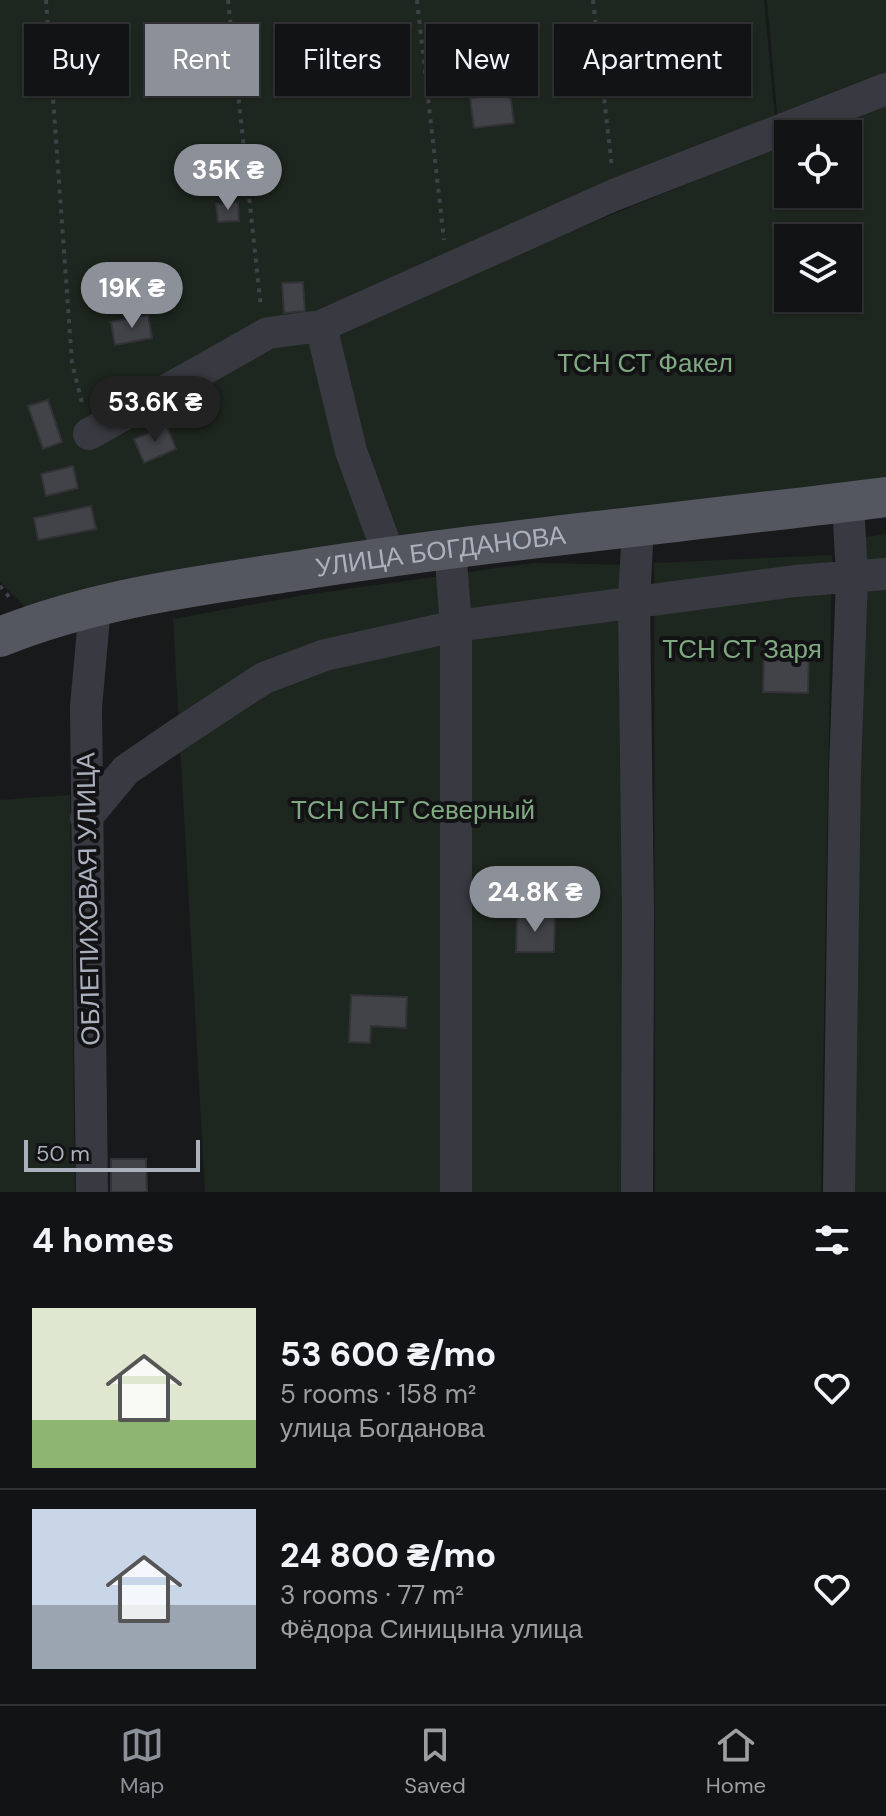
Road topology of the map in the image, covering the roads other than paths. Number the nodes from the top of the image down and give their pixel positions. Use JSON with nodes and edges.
{"nodes":[{"id":1,"x":886,"y":89,"type":"edge"},
{"id":2,"x":321,"y":326,"type":"junction"},
{"id":3,"x":89,"y":434,"type":"road end"},
{"id":4,"x":867,"y":499,"type":"edge"},
{"id":5,"x":638,"y":526,"type":"junction"},
{"id":6,"x":450,"y":548,"type":"junction"},
{"id":7,"x":389,"y":555,"type":"junction"},
{"id":8,"x":886,"y":574,"type":"edge"},
{"id":9,"x":852,"y":577,"type":"junction"},
{"id":10,"x":634,"y":601,"type":"junction"},
{"id":11,"x":95,"y":607,"type":"junction"},
{"id":12,"x":456,"y":626,"type":"junction"},
{"id":13,"x":0,"y":637,"type":"edge"},
{"id":14,"x":86,"y":818,"type":"junction"},
{"id":15,"x":92,"y":1192,"type":"edge"},
{"id":16,"x":456,"y":1192,"type":"edge"},
{"id":17,"x":637,"y":1192,"type":"edge"},
{"id":18,"x":839,"y":1192,"type":"edge"}],
"edges":[{"from":1,"to":2,"type":"street"},
{"from":2,"to":3,"type":"street"},
{"from":2,"to":7,"type":"street"},
{"from":4,"to":5,"type":"main road","name":"УЛИЦА БОГДАНОВА"},
{"from":4,"to":9,"type":"street"},
{"from":5,"to":6,"type":"main road","name":"УЛИЦА БОГДАНОВА"},
{"from":5,"to":10,"type":"street"},
{"from":6,"to":7,"type":"main road","name":"УЛИЦА БОГДАНОВА"},
{"from":6,"to":12,"type":"street"},
{"from":7,"to":11,"type":"main road","name":"УЛИЦА БОГДАНОВА"},
{"from":8,"to":9,"type":"street"},
{"from":9,"to":10,"type":"street"},
{"from":9,"to":18,"type":"street"},
{"from":10,"to":12,"type":"street"},
{"from":10,"to":17,"type":"street"},
{"from":11,"to":13,"type":"main road","name":"УЛИЦА БОГДАНОВА"},
{"from":11,"to":14,"type":"street","name":"ОБЛЕПИХОВАЯ УЛИЦА"},
{"from":12,"to":14,"type":"street"},
{"from":12,"to":16,"type":"street"},
{"from":14,"to":15,"type":"street","name":"ОБЛЕПИХОВАЯ УЛИЦА"}]}
